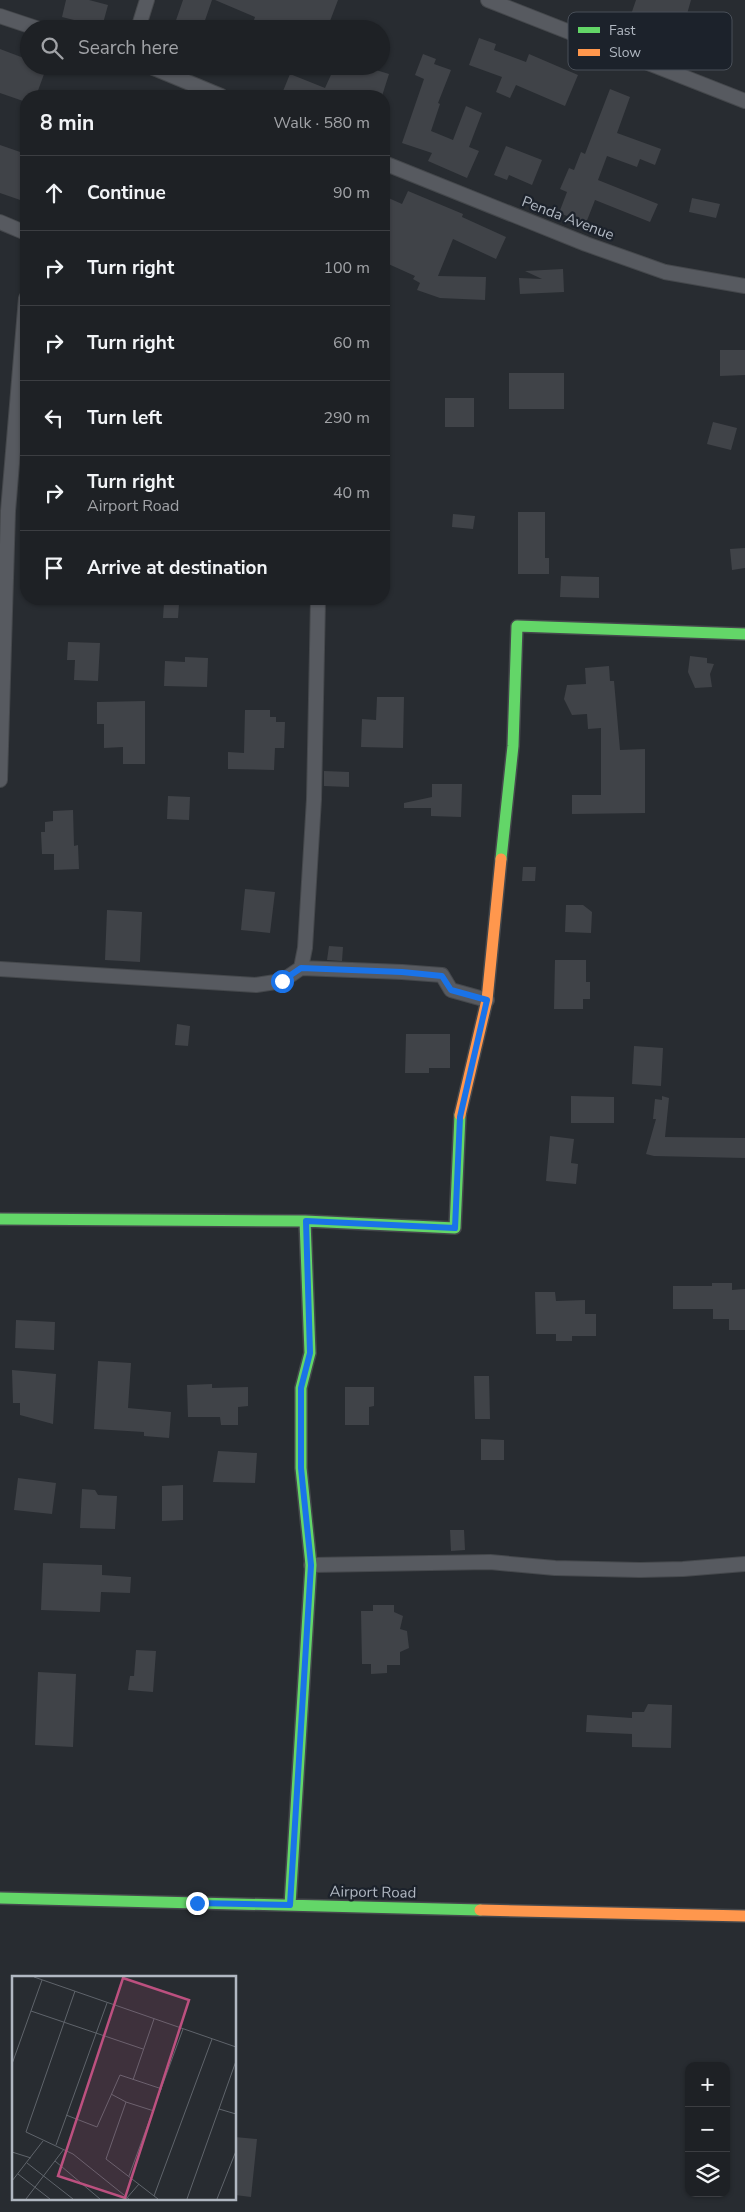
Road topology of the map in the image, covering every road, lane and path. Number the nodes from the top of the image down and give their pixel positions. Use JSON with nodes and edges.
{"nodes":[{"id":1,"x":147,"y":0,"type":"edge"},
{"id":2,"x":488,"y":0,"type":"edge"},
{"id":3,"x":0,"y":16,"type":"edge"},
{"id":4,"x":141,"y":20,"type":"edge"},
{"id":5,"x":20,"y":23,"type":"edge"},
{"id":6,"x":568,"y":31,"type":"edge"},
{"id":7,"x":666,"y":70,"type":"edge"},
{"id":8,"x":171,"y":75,"type":"edge"},
{"id":9,"x":207,"y":90,"type":"edge"},
{"id":10,"x":745,"y":101,"type":"edge"},
{"id":11,"x":390,"y":165,"type":"edge"},
{"id":12,"x":0,"y":222,"type":"edge"},
{"id":13,"x":20,"y":230,"type":"edge"},
{"id":14,"x":745,"y":286,"type":"edge"},
{"id":15,"x":20,"y":369,"type":"edge"},
{"id":16,"x":318,"y":605,"type":"edge"},
{"id":17,"x":745,"y":634,"type":"edge"},
{"id":18,"x":0,"y":780,"type":"edge"},
{"id":19,"x":301,"y":968,"type":"junction"},
{"id":20,"x":0,"y":969,"type":"edge"},
{"id":21,"x":487,"y":1000,"type":"junction"},
{"id":22,"x":0,"y":1219,"type":"edge"},
{"id":23,"x":306,"y":1221,"type":"junction"},
{"id":24,"x":745,"y":1564,"type":"edge"},
{"id":25,"x":311,"y":1565,"type":"junction"},
{"id":26,"x":0,"y":1898,"type":"edge"},
{"id":27,"x":290,"y":1905,"type":"junction"},
{"id":28,"x":745,"y":1916,"type":"edge"}],
"edges":[{"from":1,"to":4,"type":"street"},
{"from":2,"to":6,"type":"street"},
{"from":3,"to":5,"type":"street"},
{"from":7,"to":10,"type":"street"},
{"from":8,"to":9,"type":"street"},
{"from":11,"to":14,"type":"street","name":"Penda Avenue"},
{"from":12,"to":13,"type":"street"},
{"from":15,"to":18,"type":"street"},
{"from":16,"to":19,"type":"street"},
{"from":17,"to":21,"type":"street"},
{"from":19,"to":20,"type":"street"},
{"from":19,"to":21,"type":"street"},
{"from":21,"to":23,"type":"street"},
{"from":22,"to":23,"type":"street"},
{"from":23,"to":25,"type":"street"},
{"from":24,"to":25,"type":"street"},
{"from":25,"to":27,"type":"street"},
{"from":26,"to":27,"type":"street","name":"Airport Road"},
{"from":27,"to":28,"type":"street","name":"Airport Road"}]}
